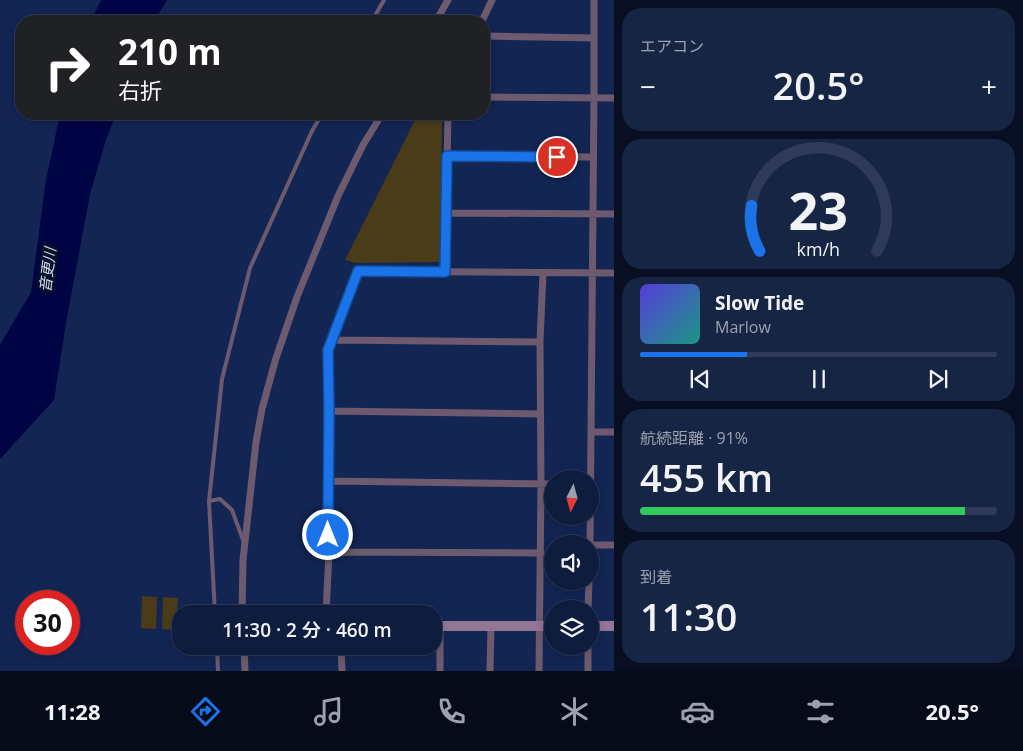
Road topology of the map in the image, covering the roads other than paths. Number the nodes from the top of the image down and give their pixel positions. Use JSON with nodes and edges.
{"nodes":[{"id":1,"x":384,"y":0,"type":"edge"},
{"id":2,"x":448,"y":0,"type":"edge"},
{"id":3,"x":492,"y":0,"type":"edge"},
{"id":4,"x":594,"y":0,"type":"edge"},
{"id":5,"x":375,"y":15,"type":"edge"},
{"id":6,"x":439,"y":15,"type":"edge"},
{"id":7,"x":485,"y":15,"type":"edge"},
{"id":8,"x":490,"y":36,"type":"edge"},
{"id":9,"x":594,"y":38,"type":"junction"},
{"id":10,"x":490,"y":97,"type":"edge"},
{"id":11,"x":594,"y":97,"type":"junction"},
{"id":12,"x":614,"y":98,"type":"edge"},
{"id":13,"x":318,"y":120,"type":"edge"},
{"id":14,"x":378,"y":120,"type":"edge"},
{"id":15,"x":448,"y":120,"type":"edge"},
{"id":16,"x":447,"y":156,"type":"junction"},
{"id":17,"x":593,"y":157,"type":"junction"},
{"id":18,"x":447,"y":213,"type":"junction"},
{"id":19,"x":593,"y":214,"type":"junction"},
{"id":20,"x":614,"y":214,"type":"edge"},
{"id":21,"x":445,"y":272,"type":"junction"},
{"id":22,"x":543,"y":273,"type":"junction"},
{"id":23,"x":592,"y":273,"type":"junction"},
{"id":24,"x":614,"y":273,"type":"edge"},
{"id":25,"x":332,"y":340,"type":"junction"},
{"id":26,"x":540,"y":342,"type":"junction"},
{"id":27,"x":329,"y":411,"type":"junction"},
{"id":28,"x":540,"y":414,"type":"junction"},
{"id":29,"x":592,"y":432,"type":"junction"},
{"id":30,"x":614,"y":432,"type":"edge"},
{"id":31,"x":591,"y":470,"type":"edge"},
{"id":32,"x":328,"y":481,"type":"junction"},
{"id":33,"x":541,"y":484,"type":"junction"},
{"id":34,"x":209,"y":501,"type":"junction"},
{"id":35,"x":245,"y":544,"type":"junction"},
{"id":36,"x":599,"y":544,"type":"edge"},
{"id":37,"x":614,"y":545,"type":"edge"},
{"id":38,"x":328,"y":552,"type":"junction"},
{"id":39,"x":541,"y":553,"type":"junction"},
{"id":40,"x":215,"y":605,"type":"edge"},
{"id":41,"x":242,"y":605,"type":"edge"},
{"id":42,"x":326,"y":605,"type":"edge"},
{"id":43,"x":442,"y":626,"type":"edge"},
{"id":44,"x":490,"y":626,"type":"junction"},
{"id":45,"x":540,"y":626,"type":"junction"},
{"id":46,"x":544,"y":626,"type":"edge"},
{"id":47,"x":599,"y":626,"type":"edge"},
{"id":48,"x":614,"y":626,"type":"edge"},
{"id":49,"x":217,"y":655,"type":"edge"},
{"id":50,"x":244,"y":655,"type":"edge"},
{"id":51,"x":341,"y":655,"type":"edge"},
{"id":52,"x":439,"y":655,"type":"edge"},
{"id":53,"x":588,"y":655,"type":"edge"},
{"id":54,"x":218,"y":671,"type":"edge"},
{"id":55,"x":245,"y":671,"type":"edge"},
{"id":56,"x":342,"y":671,"type":"edge"},
{"id":57,"x":440,"y":671,"type":"edge"},
{"id":58,"x":490,"y":671,"type":"edge"},
{"id":59,"x":539,"y":671,"type":"edge"},
{"id":60,"x":588,"y":671,"type":"edge"}],
"edges":[{"from":1,"to":5,"type":"lane"},
{"from":2,"to":6,"type":"street"},
{"from":3,"to":7,"type":"street"},
{"from":4,"to":9,"type":"street"},
{"from":8,"to":9,"type":"street"},
{"from":9,"to":11,"type":"street"},
{"from":10,"to":11,"type":"street"},
{"from":11,"to":12,"type":"street"},
{"from":11,"to":17,"type":"street"},
{"from":13,"to":34,"type":"lane"},
{"from":14,"to":35,"type":"street"},
{"from":15,"to":16,"type":"street"},
{"from":16,"to":17,"type":"street"},
{"from":16,"to":18,"type":"street"},
{"from":17,"to":19,"type":"street"},
{"from":18,"to":19,"type":"street"},
{"from":18,"to":21,"type":"street"},
{"from":19,"to":20,"type":"street"},
{"from":19,"to":23,"type":"street"},
{"from":21,"to":22,"type":"street"},
{"from":21,"to":25,"type":"street"},
{"from":22,"to":23,"type":"street"},
{"from":22,"to":26,"type":"street"},
{"from":23,"to":24,"type":"street"},
{"from":23,"to":29,"type":"street"},
{"from":25,"to":26,"type":"street"},
{"from":25,"to":27,"type":"street"},
{"from":26,"to":28,"type":"street"},
{"from":27,"to":28,"type":"street"},
{"from":27,"to":32,"type":"street"},
{"from":28,"to":33,"type":"street"},
{"from":29,"to":30,"type":"street"},
{"from":29,"to":31,"type":"street"},
{"from":32,"to":33,"type":"street"},
{"from":32,"to":38,"type":"street"},
{"from":33,"to":39,"type":"street"},
{"from":34,"to":35,"type":"lane"},
{"from":34,"to":40,"type":"lane"},
{"from":35,"to":41,"type":"street"},
{"from":36,"to":37,"type":"street"},
{"from":38,"to":39,"type":"street"},
{"from":38,"to":42,"type":"street"},
{"from":39,"to":45,"type":"street"},
{"from":43,"to":44,"type":"street"},
{"from":44,"to":45,"type":"street"},
{"from":44,"to":58,"type":"street"},
{"from":45,"to":46,"type":"street"},
{"from":45,"to":59,"type":"street"},
{"from":47,"to":48,"type":"street"},
{"from":49,"to":54,"type":"lane"},
{"from":50,"to":55,"type":"street"},
{"from":51,"to":56,"type":"street"},
{"from":52,"to":57,"type":"street"},
{"from":53,"to":60,"type":"street"}]}
